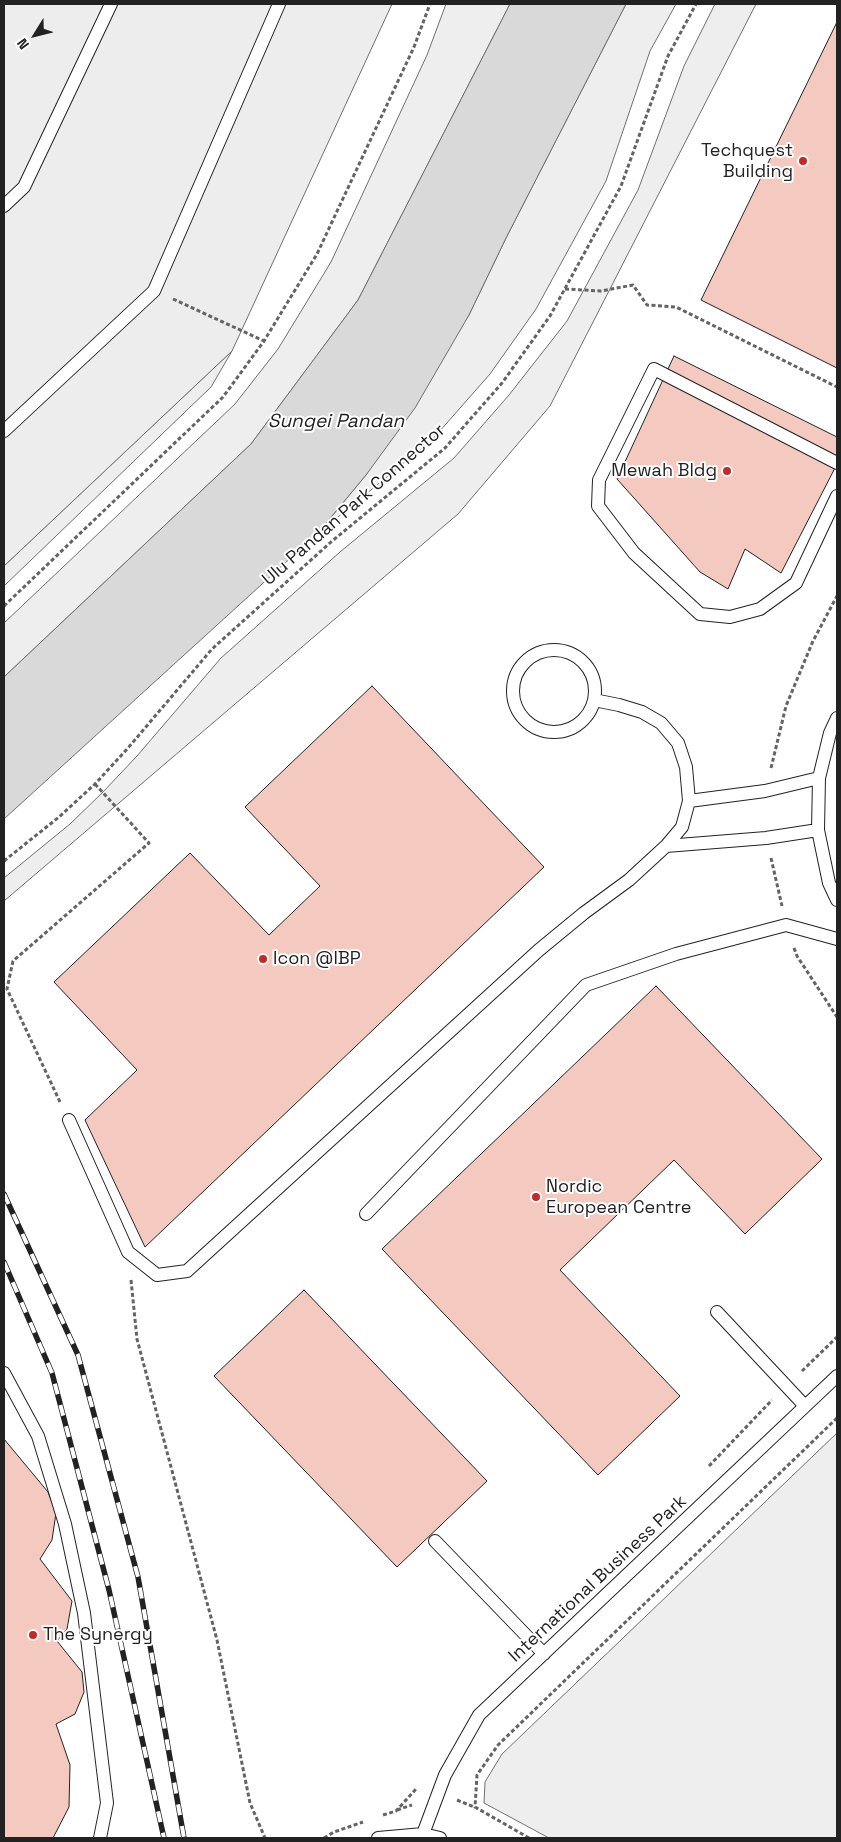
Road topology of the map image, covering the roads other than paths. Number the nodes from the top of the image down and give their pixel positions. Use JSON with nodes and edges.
{"nodes":[{"id":1,"x":111,"y":4,"type":"edge"},
{"id":2,"x":279,"y":4,"type":"edge"},
{"id":3,"x":4,"y":206,"type":"edge"},
{"id":4,"x":4,"y":431,"type":"edge"},
{"id":5,"x":837,"y":463,"type":"edge"},
{"id":6,"x":837,"y":496,"type":"edge"},
{"id":7,"x":594,"y":700,"type":"junction"},
{"id":8,"x":837,"y":718,"type":"edge"},
{"id":9,"x":819,"y":778,"type":"junction"},
{"id":10,"x":689,"y":802,"type":"junction"},
{"id":11,"x":818,"y":830,"type":"junction"},
{"id":12,"x":666,"y":846,"type":"junction"},
{"id":13,"x":837,"y":900,"type":"edge"},
{"id":14,"x":837,"y":939,"type":"edge"},
{"id":15,"x":69,"y":1120,"type":"road end"},
{"id":16,"x":366,"y":1214,"type":"dead end"},
{"id":17,"x":717,"y":1312,"type":"dead end"},
{"id":18,"x":4,"y":1373,"type":"edge"},
{"id":19,"x":837,"y":1376,"type":"edge"},
{"id":20,"x":805,"y":1406,"type":"junction"},
{"id":21,"x":435,"y":1541,"type":"dead end"},
{"id":22,"x":544,"y":1654,"type":"junction"},
{"id":23,"x":423,"y":1834,"type":"junction"},
{"id":24,"x":100,"y":1838,"type":"edge"},
{"id":25,"x":378,"y":1838,"type":"edge"},
{"id":26,"x":440,"y":1838,"type":"edge"}],
"edges":[{"from":1,"to":3,"type":"lane"},
{"from":2,"to":4,"type":"lane"},
{"from":5,"to":6,"type":"lane"},
{"from":7,"to":7,"type":"lane"},
{"from":7,"to":10,"type":"lane"},
{"from":8,"to":9,"type":"lane"},
{"from":9,"to":10,"type":"lane"},
{"from":9,"to":11,"type":"lane"},
{"from":10,"to":12,"type":"lane"},
{"from":11,"to":12,"type":"lane"},
{"from":11,"to":13,"type":"lane"},
{"from":12,"to":15,"type":"lane"},
{"from":14,"to":16,"type":"lane"},
{"from":17,"to":20,"type":"lane"},
{"from":18,"to":24,"type":"lane"},
{"from":19,"to":20,"type":"lane","name":"International Business Park"},
{"from":20,"to":22,"type":"lane","name":"International Business Park"},
{"from":21,"to":22,"type":"lane"},
{"from":22,"to":23,"type":"lane","name":"International Business Park"},
{"from":23,"to":25,"type":"lane"},
{"from":23,"to":26,"type":"lane"}]}
